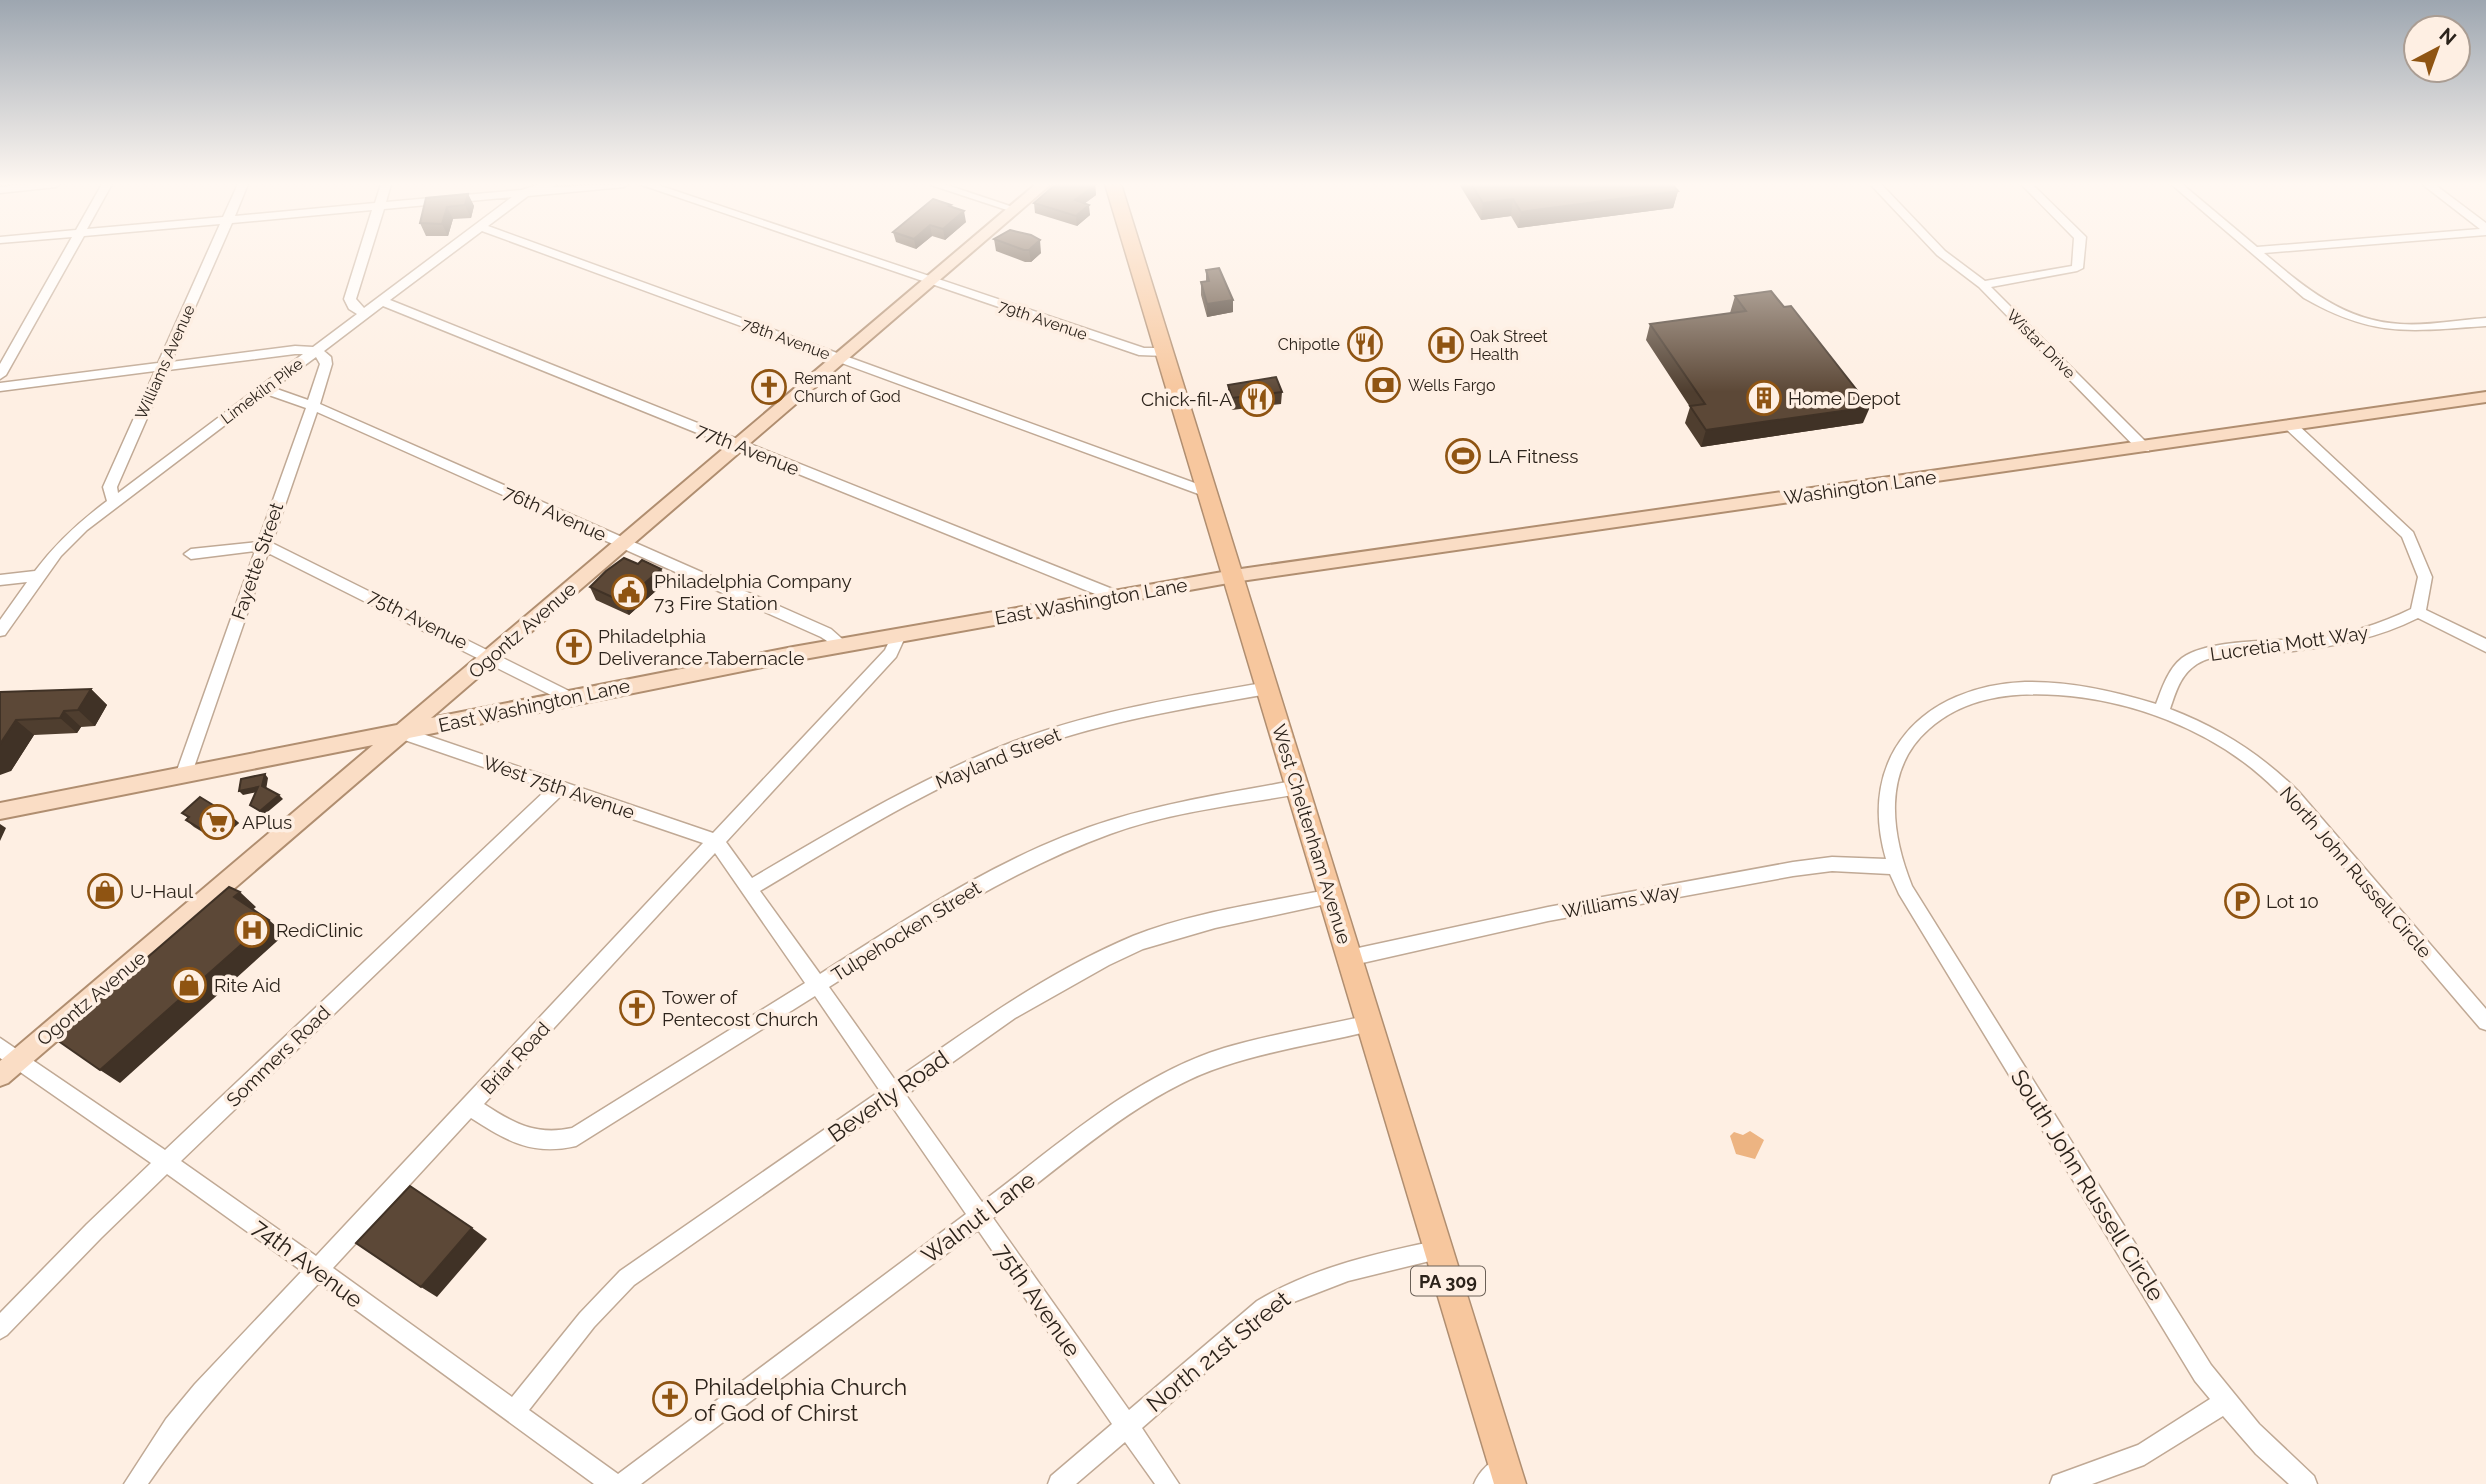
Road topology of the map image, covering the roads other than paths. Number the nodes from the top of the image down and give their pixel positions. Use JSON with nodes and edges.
{"nodes":[{"id":1,"x":69,"y":253,"type":"edge"},
{"id":2,"x":213,"y":253,"type":"edge"},
{"id":3,"x":364,"y":253,"type":"edge"},
{"id":4,"x":445,"y":253,"type":"edge"},
{"id":5,"x":555,"y":253,"type":"edge"},
{"id":6,"x":848,"y":253,"type":"edge"},
{"id":7,"x":962,"y":253,"type":"edge"},
{"id":8,"x":1135,"y":253,"type":"edge"},
{"id":9,"x":1941,"y":253,"type":"edge"},
{"id":10,"x":2078,"y":253,"type":"edge"},
{"id":11,"x":2260,"y":253,"type":"edge"},
{"id":12,"x":930,"y":281,"type":"junction"},
{"id":13,"x":1983,"y":285,"type":"junction"},
{"id":14,"x":382,"y":301,"type":"junction"},
{"id":15,"x":365,"y":314,"type":"junction"},
{"id":16,"x":2486,"y":322,"type":"edge"},
{"id":17,"x":315,"y":351,"type":"junction"},
{"id":18,"x":1166,"y":352,"type":"junction"},
{"id":19,"x":840,"y":359,"type":"junction"},
{"id":20,"x":163,"y":366,"type":"junction"},
{"id":21,"x":0,"y":375,"type":"edge"},
{"id":22,"x":0,"y":387,"type":"edge"},
{"id":23,"x":264,"y":389,"type":"junction"},
{"id":24,"x":2486,"y":397,"type":"edge"},
{"id":25,"x":313,"y":406,"type":"junction"},
{"id":26,"x":2292,"y":426,"type":"junction"},
{"id":27,"x":738,"y":445,"type":"junction"},
{"id":28,"x":2144,"y":448,"type":"junction"},
{"id":29,"x":1209,"y":494,"type":"junction"},
{"id":30,"x":114,"y":502,"type":"junction"},
{"id":31,"x":622,"y":543,"type":"junction"},
{"id":32,"x":264,"y":545,"type":"junction"},
{"id":33,"x":191,"y":554,"type":"dead end"},
{"id":34,"x":39,"y":576,"type":"junction"},
{"id":35,"x":1234,"y":576,"type":"junction"},
{"id":36,"x":0,"y":580,"type":"edge"},
{"id":37,"x":1115,"y":596,"type":"junction"},
{"id":38,"x":2418,"y":612,"type":"junction"},
{"id":39,"x":0,"y":631,"type":"edge"},
{"id":40,"x":899,"y":635,"type":"junction"},
{"id":41,"x":842,"y":645,"type":"junction"},
{"id":42,"x":2486,"y":646,"type":"edge"},
{"id":43,"x":491,"y":656,"type":"junction"},
{"id":44,"x":1268,"y":688,"type":"junction"},
{"id":45,"x":570,"y":698,"type":"junction"},
{"id":46,"x":2161,"y":713,"type":"junction"},
{"id":47,"x":402,"y":733,"type":"junction"},
{"id":48,"x":183,"y":776,"type":"junction"},
{"id":49,"x":1298,"y":787,"type":"junction"},
{"id":50,"x":559,"y":788,"type":"junction"},
{"id":51,"x":0,"y":811,"type":"edge"},
{"id":52,"x":716,"y":841,"type":"junction"},
{"id":53,"x":1895,"y":867,"type":"junction"},
{"id":54,"x":750,"y":888,"type":"junction"},
{"id":55,"x":1331,"y":896,"type":"junction"},
{"id":56,"x":1349,"y":958,"type":"junction"},
{"id":57,"x":819,"y":986,"type":"junction"},
{"id":58,"x":2486,"y":1022,"type":"edge"},
{"id":59,"x":1370,"y":1023,"type":"junction"},
{"id":60,"x":9,"y":1053,"type":"edge"},
{"id":61,"x":0,"y":1076,"type":"edge"},
{"id":62,"x":893,"y":1093,"type":"junction"},
{"id":63,"x":470,"y":1106,"type":"junction"},
{"id":64,"x":167,"y":1162,"type":"junction"},
{"id":65,"x":980,"y":1217,"type":"junction"},
{"id":66,"x":1439,"y":1250,"type":"junction"},
{"id":67,"x":316,"y":1271,"type":"junction"},
{"id":68,"x":0,"y":1328,"type":"edge"},
{"id":69,"x":2225,"y":1402,"type":"junction"},
{"id":70,"x":514,"y":1412,"type":"junction"},
{"id":71,"x":1126,"y":1426,"type":"junction"},
{"id":72,"x":1500,"y":1478,"type":"edge"},
{"id":73,"x":135,"y":1484,"type":"edge"},
{"id":74,"x":613,"y":1484,"type":"edge"},
{"id":75,"x":623,"y":1484,"type":"edge"},
{"id":76,"x":1059,"y":1484,"type":"edge"},
{"id":77,"x":1167,"y":1484,"type":"edge"},
{"id":78,"x":2060,"y":1484,"type":"edge"},
{"id":79,"x":2306,"y":1484,"type":"edge"}],
"edges":[{"from":1,"to":21,"type":"street"},
{"from":2,"to":20,"type":"street","name":"Williams Avenue"},
{"from":3,"to":15,"type":"street"},
{"from":4,"to":14,"type":"street","name":"Limekiln Pike"},
{"from":5,"to":19,"type":"street","name":"78th Avenue"},
{"from":6,"to":12,"type":"street","name":"79th Avenue"},
{"from":7,"to":12,"type":"main road","name":"Ogontz Avenue"},
{"from":8,"to":18,"type":"highway","name":"West Cheltenham Avenue","number":"PA 309"},
{"from":9,"to":13,"type":"street","name":"Wistar Drive"},
{"from":10,"to":13,"type":"street"},
{"from":11,"to":16,"type":"street"},
{"from":12,"to":18,"type":"street","name":"79th Avenue"},
{"from":12,"to":19,"type":"main road","name":"Ogontz Avenue"},
{"from":13,"to":28,"type":"street","name":"Wistar Drive"},
{"from":14,"to":15,"type":"street","name":"Limekiln Pike"},
{"from":14,"to":27,"type":"street","name":"77th Avenue"},
{"from":15,"to":17,"type":"street","name":"Limekiln Pike"},
{"from":17,"to":20,"type":"street"},
{"from":17,"to":23,"type":"street","name":"Limekiln Pike"},
{"from":17,"to":25,"type":"street","name":"Fayette Street"},
{"from":18,"to":29,"type":"highway","name":"West Cheltenham Avenue","number":"PA 309"},
{"from":19,"to":27,"type":"main road","name":"Ogontz Avenue"},
{"from":19,"to":29,"type":"street","name":"78th Avenue"},
{"from":20,"to":22,"type":"street"},
{"from":20,"to":30,"type":"street","name":"Williams Avenue"},
{"from":23,"to":25,"type":"street","name":"76th Avenue"},
{"from":23,"to":30,"type":"street","name":"Limekiln Pike"},
{"from":24,"to":26,"type":"main road","name":"Washington Lane"},
{"from":25,"to":31,"type":"street","name":"76th Avenue"},
{"from":25,"to":32,"type":"street","name":"Fayette Street"},
{"from":26,"to":28,"type":"main road","name":"Washington Lane"},
{"from":26,"to":38,"type":"street"},
{"from":27,"to":31,"type":"main road","name":"Ogontz Avenue"},
{"from":27,"to":37,"type":"street","name":"77th Avenue"},
{"from":28,"to":35,"type":"main road","name":"Washington Lane"},
{"from":29,"to":35,"type":"highway","name":"West Cheltenham Avenue","number":"PA 309"},
{"from":30,"to":34,"type":"street","name":"Limekiln Pike"},
{"from":31,"to":41,"type":"street","name":"76th Avenue"},
{"from":31,"to":43,"type":"main road","name":"Ogontz Avenue"},
{"from":32,"to":33,"type":"street"},
{"from":32,"to":43,"type":"street","name":"75th Avenue"},
{"from":32,"to":48,"type":"street","name":"Fayette Street"},
{"from":34,"to":36,"type":"street"},
{"from":34,"to":39,"type":"street","name":"Limekiln Pike"},
{"from":35,"to":37,"type":"main road","name":"East Washington Lane"},
{"from":35,"to":44,"type":"highway","name":"West Cheltenham Avenue","number":"PA 309"},
{"from":37,"to":40,"type":"main road","name":"East Washington Lane"},
{"from":38,"to":42,"type":"street"},
{"from":38,"to":46,"type":"street","name":"Lucretia Mott Way"},
{"from":40,"to":41,"type":"main road","name":"East Washington Lane"},
{"from":40,"to":52,"type":"street","name":"Briar Road"},
{"from":41,"to":45,"type":"main road","name":"East Washington Lane"},
{"from":43,"to":45,"type":"street","name":"75th Avenue"},
{"from":43,"to":47,"type":"main road","name":"Ogontz Avenue"},
{"from":44,"to":49,"type":"highway","name":"West Cheltenham Avenue","number":"PA 309"},
{"from":44,"to":54,"type":"street","name":"Mayland Street"},
{"from":45,"to":47,"type":"main road","name":"East Washington Lane"},
{"from":46,"to":53,"type":"street","name":"North John Russell Circle"},
{"from":46,"to":58,"type":"street","name":"North John Russell Circle"},
{"from":47,"to":48,"type":"main road","name":"East Washington Lane"},
{"from":47,"to":50,"type":"street","name":"West 75th Avenue"},
{"from":47,"to":60,"type":"main road","name":"Ogontz Avenue"},
{"from":48,"to":51,"type":"main road","name":"East Washington Lane"},
{"from":49,"to":55,"type":"highway","name":"West Cheltenham Avenue","number":"PA 309"},
{"from":49,"to":57,"type":"street","name":"Tulpehocken Street"},
{"from":50,"to":52,"type":"street","name":"West 75th Avenue"},
{"from":50,"to":64,"type":"street","name":"Sommers Road"},
{"from":52,"to":54,"type":"street","name":"75th Avenue"},
{"from":52,"to":63,"type":"street","name":"Briar Road"},
{"from":53,"to":56,"type":"street","name":"Williams Way"},
{"from":53,"to":69,"type":"street","name":"South John Russell Circle"},
{"from":54,"to":57,"type":"street","name":"75th Avenue"},
{"from":55,"to":56,"type":"highway","name":"West Cheltenham Avenue","number":"PA 309"},
{"from":55,"to":62,"type":"street","name":"Beverly Road"},
{"from":56,"to":59,"type":"highway","name":"West Cheltenham Avenue","number":"PA 309"},
{"from":57,"to":62,"type":"street","name":"75th Avenue"},
{"from":57,"to":63,"type":"street","name":"Tulpehocken Street"},
{"from":59,"to":65,"type":"street","name":"Walnut Lane"},
{"from":59,"to":66,"type":"highway","name":"West Cheltenham Avenue","number":"PA 309"},
{"from":60,"to":61,"type":"main road","name":"Ogontz Avenue"},
{"from":60,"to":64,"type":"street","name":"74th Avenue"},
{"from":62,"to":65,"type":"street","name":"75th Avenue"},
{"from":62,"to":70,"type":"street","name":"Beverly Road"},
{"from":63,"to":67,"type":"street","name":"Briar Road"},
{"from":64,"to":67,"type":"street","name":"74th Avenue"},
{"from":64,"to":68,"type":"street","name":"Sommers Road"},
{"from":65,"to":71,"type":"street","name":"75th Avenue"},
{"from":65,"to":75,"type":"street","name":"Walnut Lane"},
{"from":66,"to":71,"type":"street","name":"North 21st Street"},
{"from":66,"to":72,"type":"highway","name":"West Cheltenham Avenue","number":"PA 309"},
{"from":67,"to":70,"type":"street","name":"74th Avenue"},
{"from":67,"to":73,"type":"street","name":"Briar Road"},
{"from":69,"to":78,"type":"street"},
{"from":69,"to":79,"type":"street","name":"South John Russell Circle"},
{"from":70,"to":74,"type":"street","name":"74th Avenue"},
{"from":71,"to":76,"type":"street","name":"North 21st Street"},
{"from":71,"to":77,"type":"street","name":"75th Avenue"}]}
